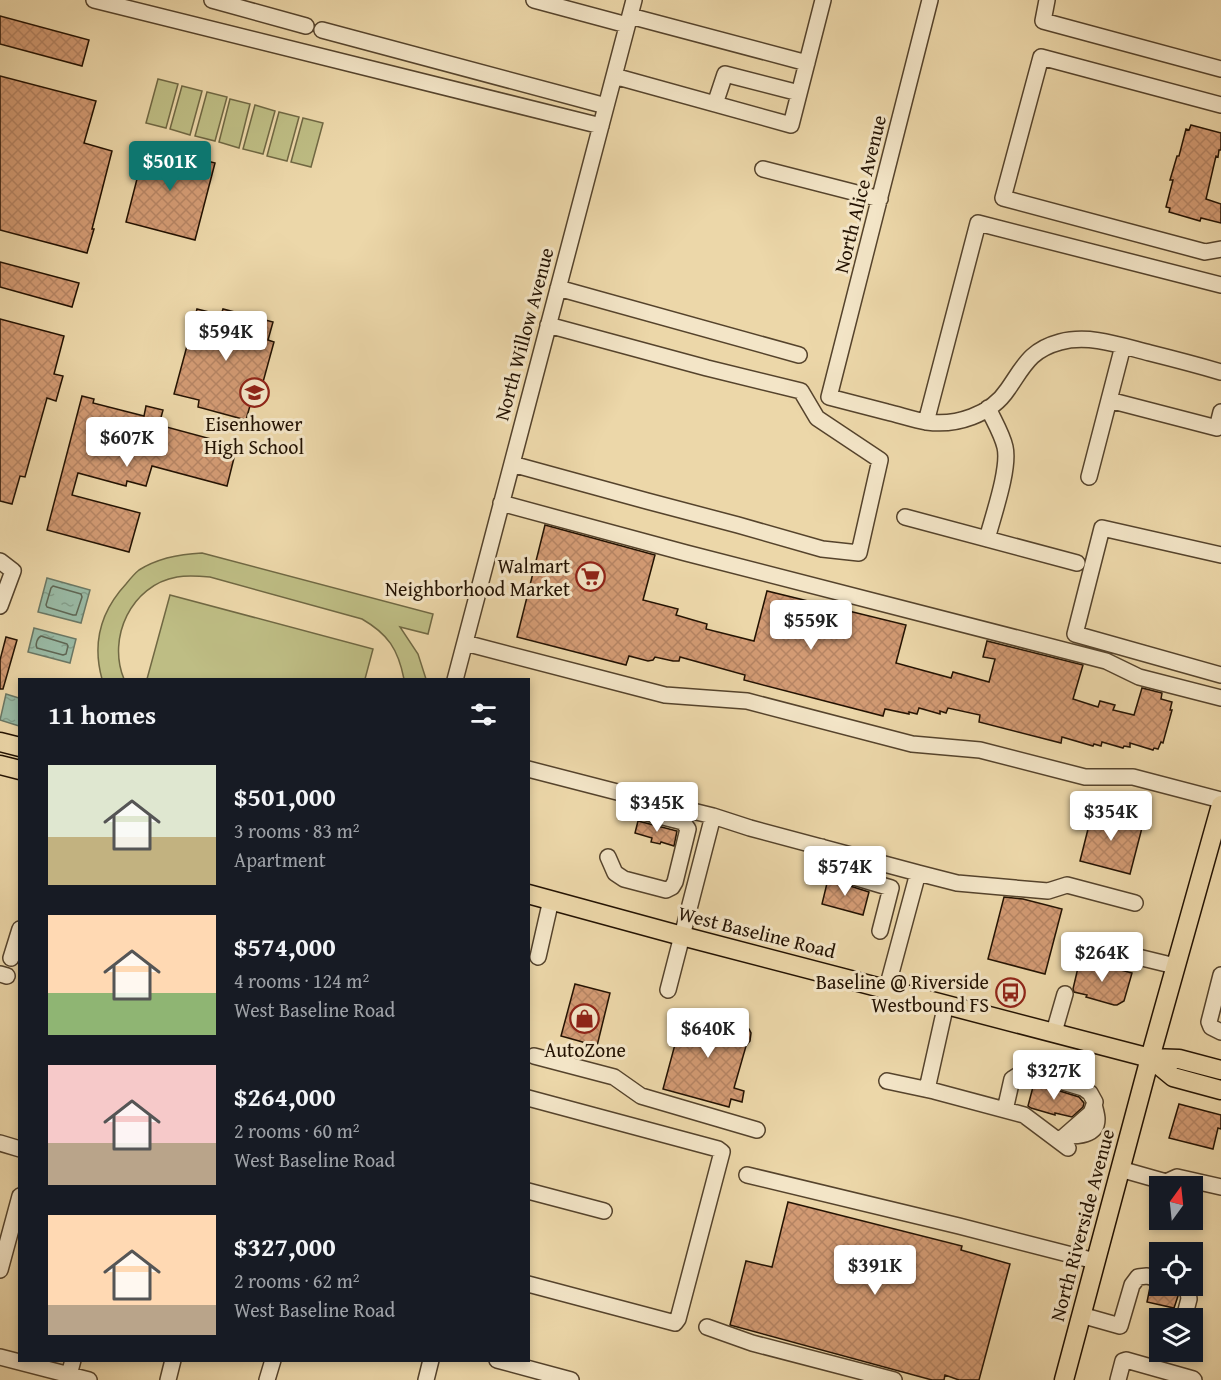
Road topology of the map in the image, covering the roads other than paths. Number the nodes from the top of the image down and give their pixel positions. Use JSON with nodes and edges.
{"nodes":[{"id":1,"x":94,"y":0,"type":"edge"},
{"id":2,"x":212,"y":0,"type":"edge"},
{"id":3,"x":634,"y":0,"type":"edge"},
{"id":4,"x":823,"y":0,"type":"edge"},
{"id":5,"x":930,"y":0,"type":"edge"},
{"id":6,"x":1047,"y":0,"type":"edge"},
{"id":7,"x":541,"y":1,"type":"edge"},
{"id":8,"x":629,"y":21,"type":"junction"},
{"id":9,"x":306,"y":26,"type":"dead end"},
{"id":10,"x":322,"y":30,"type":"dead end"},
{"id":11,"x":807,"y":63,"type":"junction"},
{"id":12,"x":1221,"y":69,"type":"edge"},
{"id":13,"x":612,"y":82,"type":"junction"},
{"id":14,"x":799,"y":93,"type":"junction"},
{"id":15,"x":715,"y":104,"type":"junction"},
{"id":16,"x":1221,"y":105,"type":"edge"},
{"id":17,"x":606,"y":106,"type":"junction"},
{"id":18,"x":601,"y":126,"type":"junction"},
{"id":19,"x":784,"y":131,"type":"dead end"},
{"id":20,"x":763,"y":169,"type":"dead end"},
{"id":21,"x":880,"y":199,"type":"junction"},
{"id":22,"x":1221,"y":249,"type":"edge"},
{"id":23,"x":1221,"y":285,"type":"edge"},
{"id":24,"x":558,"y":288,"type":"junction"},
{"id":25,"x":548,"y":325,"type":"junction"},
{"id":26,"x":1123,"y":346,"type":"junction"},
{"id":27,"x":799,"y":355,"type":"dead end"},
{"id":28,"x":1221,"y":371,"type":"edge"},
{"id":29,"x":1109,"y":400,"type":"junction"},
{"id":30,"x":988,"y":408,"type":"junction"},
{"id":31,"x":1221,"y":411,"type":"edge"},
{"id":32,"x":926,"y":422,"type":"junction"},
{"id":33,"x":512,"y":464,"type":"junction"},
{"id":34,"x":1089,"y":477,"type":"dead end"},
{"id":35,"x":501,"y":503,"type":"junction"},
{"id":36,"x":905,"y":517,"type":"dead end"},
{"id":37,"x":987,"y":539,"type":"junction"},
{"id":38,"x":1221,"y":555,"type":"edge"},
{"id":39,"x":0,"y":561,"type":"edge"},
{"id":40,"x":1077,"y":563,"type":"dead end"},
{"id":41,"x":0,"y":606,"type":"edge"},
{"id":42,"x":465,"y":643,"type":"junction"},
{"id":43,"x":1221,"y":675,"type":"edge"},
{"id":44,"x":456,"y":678,"type":"edge"},
{"id":45,"x":1221,"y":698,"type":"edge"},
{"id":46,"x":0,"y":742,"type":"edge"},
{"id":47,"x":18,"y":746,"type":"edge"},
{"id":48,"x":0,"y":765,"type":"edge"},
{"id":49,"x":18,"y":770,"type":"edge"},
{"id":50,"x":530,"y":770,"type":"edge"},
{"id":51,"x":1221,"y":800,"type":"edge"},
{"id":52,"x":1221,"y":805,"type":"edge"},
{"id":53,"x":628,"y":808,"type":"dead end"},
{"id":54,"x":713,"y":816,"type":"junction"},
{"id":55,"x":822,"y":847,"type":"junction"},
{"id":56,"x":608,"y":857,"type":"dead end"},
{"id":57,"x":918,"y":873,"type":"junction"},
{"id":58,"x":530,"y":895,"type":"edge"},
{"id":59,"x":551,"y":900,"type":"junction"},
{"id":60,"x":1135,"y":903,"type":"dead end"},
{"id":61,"x":880,"y":931,"type":"dead end"},
{"id":62,"x":18,"y":935,"type":"edge"},
{"id":63,"x":682,"y":936,"type":"junction"},
{"id":64,"x":538,"y":957,"type":"dead end"},
{"id":65,"x":1138,"y":957,"type":"dead end"},
{"id":66,"x":10,"y":958,"type":"edge"},
{"id":67,"x":1175,"y":966,"type":"junction"},
{"id":68,"x":1221,"y":975,"type":"edge"},
{"id":69,"x":887,"y":988,"type":"junction"},
{"id":70,"x":668,"y":990,"type":"dead end"},
{"id":71,"x":1065,"y":994,"type":"dead end"},
{"id":72,"x":946,"y":1004,"type":"junction"},
{"id":73,"x":1054,"y":1032,"type":"junction"},
{"id":74,"x":1221,"y":1032,"type":"edge"},
{"id":75,"x":535,"y":1056,"type":"edge"},
{"id":76,"x":1150,"y":1058,"type":"junction"},
{"id":77,"x":1221,"y":1070,"type":"edge"},
{"id":78,"x":887,"y":1081,"type":"dead end"},
{"id":79,"x":927,"y":1089,"type":"junction"},
{"id":80,"x":1221,"y":1090,"type":"edge"},
{"id":81,"x":530,"y":1099,"type":"edge"},
{"id":82,"x":1005,"y":1110,"type":"junction"},
{"id":83,"x":757,"y":1130,"type":"dead end"},
{"id":84,"x":0,"y":1143,"type":"edge"},
{"id":85,"x":18,"y":1148,"type":"edge"},
{"id":86,"x":1120,"y":1169,"type":"junction"},
{"id":87,"x":747,"y":1175,"type":"dead end"},
{"id":88,"x":1221,"y":1187,"type":"edge"},
{"id":89,"x":530,"y":1192,"type":"edge"},
{"id":90,"x":18,"y":1203,"type":"edge"},
{"id":91,"x":604,"y":1211,"type":"dead end"},
{"id":92,"x":1095,"y":1261,"type":"junction"},
{"id":93,"x":0,"y":1270,"type":"edge"},
{"id":94,"x":1149,"y":1276,"type":"edge"},
{"id":95,"x":530,"y":1285,"type":"edge"},
{"id":96,"x":1081,"y":1315,"type":"junction"},
{"id":97,"x":707,"y":1328,"type":"dead end"},
{"id":98,"x":0,"y":1357,"type":"edge"},
{"id":99,"x":18,"y":1360,"type":"edge"},
{"id":100,"x":32,"y":1362,"type":"edge"},
{"id":101,"x":172,"y":1362,"type":"edge"},
{"id":102,"x":272,"y":1362,"type":"edge"},
{"id":103,"x":430,"y":1362,"type":"edge"},
{"id":104,"x":504,"y":1362,"type":"edge"},
{"id":105,"x":71,"y":1368,"type":"edge"},
{"id":106,"x":89,"y":1380,"type":"edge"},
{"id":107,"x":168,"y":1380,"type":"edge"},
{"id":108,"x":267,"y":1380,"type":"edge"},
{"id":109,"x":426,"y":1380,"type":"edge"},
{"id":110,"x":571,"y":1380,"type":"edge"},
{"id":111,"x":894,"y":1380,"type":"edge"},
{"id":112,"x":1064,"y":1380,"type":"edge"},
{"id":113,"x":1118,"y":1380,"type":"edge"},
{"id":114,"x":1194,"y":1380,"type":"edge"}],
"edges":[{"from":1,"to":18,"type":"street"},
{"from":2,"to":9,"type":"street"},
{"from":3,"to":8,"type":"street","name":"North Willow Avenue"},
{"from":4,"to":11,"type":"street"},
{"from":5,"to":21,"type":"street","name":"North Alice Avenue"},
{"from":6,"to":12,"type":"street"},
{"from":7,"to":8,"type":"street"},
{"from":8,"to":11,"type":"street"},
{"from":8,"to":13,"type":"street","name":"North Willow Avenue"},
{"from":10,"to":17,"type":"street"},
{"from":11,"to":14,"type":"street"},
{"from":13,"to":15,"type":"street"},
{"from":13,"to":17,"type":"street","name":"North Willow Avenue"},
{"from":13,"to":19,"type":"street"},
{"from":14,"to":15,"type":"street"},
{"from":14,"to":15,"type":"street"},
{"from":16,"to":22,"type":"street"},
{"from":17,"to":18,"type":"street","name":"North Willow Avenue"},
{"from":18,"to":24,"type":"street","name":"North Willow Avenue"},
{"from":20,"to":21,"type":"street"},
{"from":21,"to":32,"type":"street","name":"North Alice Avenue"},
{"from":23,"to":32,"type":"street"},
{"from":24,"to":25,"type":"street","name":"North Willow Avenue"},
{"from":24,"to":27,"type":"street"},
{"from":25,"to":33,"type":"street","name":"North Willow Avenue"},
{"from":25,"to":33,"type":"street"},
{"from":26,"to":28,"type":"street"},
{"from":26,"to":29,"type":"street"},
{"from":26,"to":30,"type":"street"},
{"from":29,"to":31,"type":"street"},
{"from":29,"to":34,"type":"street"},
{"from":30,"to":32,"type":"street"},
{"from":30,"to":37,"type":"street"},
{"from":33,"to":35,"type":"street","name":"North Willow Avenue"},
{"from":35,"to":42,"type":"street","name":"North Willow Avenue"},
{"from":35,"to":45,"type":"street"},
{"from":36,"to":37,"type":"street"},
{"from":37,"to":40,"type":"street"},
{"from":38,"to":43,"type":"street"},
{"from":39,"to":41,"type":"street"},
{"from":42,"to":44,"type":"street","name":"North Willow Avenue"},
{"from":42,"to":51,"type":"street"},
{"from":46,"to":47,"type":"main road"},
{"from":48,"to":49,"type":"main road"},
{"from":50,"to":54,"type":"street"},
{"from":52,"to":67,"type":"main road","name":"North Riverside Avenue"},
{"from":53,"to":56,"type":"street"},
{"from":54,"to":55,"type":"street"},
{"from":54,"to":63,"type":"street"},
{"from":55,"to":57,"type":"street"},
{"from":55,"to":61,"type":"street"},
{"from":57,"to":60,"type":"street"},
{"from":57,"to":69,"type":"street"},
{"from":58,"to":59,"type":"main road","name":"West Baseline Road"},
{"from":59,"to":63,"type":"main road","name":"West Baseline Road"},
{"from":59,"to":64,"type":"street"},
{"from":62,"to":66,"type":"street"},
{"from":63,"to":69,"type":"main road","name":"West Baseline Road"},
{"from":63,"to":70,"type":"street"},
{"from":65,"to":67,"type":"street"},
{"from":67,"to":76,"type":"main road","name":"North Riverside Avenue"},
{"from":68,"to":74,"type":"street"},
{"from":69,"to":72,"type":"main road","name":"West Baseline Road"},
{"from":71,"to":73,"type":"street"},
{"from":72,"to":73,"type":"main road","name":"West Baseline Road"},
{"from":72,"to":79,"type":"street"},
{"from":73,"to":76,"type":"main road","name":"West Baseline Road"},
{"from":75,"to":83,"type":"street"},
{"from":76,"to":77,"type":"main road"},
{"from":76,"to":80,"type":"main road"},
{"from":76,"to":86,"type":"main road","name":"North Riverside Avenue"},
{"from":78,"to":79,"type":"street"},
{"from":79,"to":82,"type":"street"},
{"from":81,"to":95,"type":"street"},
{"from":82,"to":82,"type":"street"},
{"from":84,"to":85,"type":"street"},
{"from":86,"to":88,"type":"street"},
{"from":86,"to":92,"type":"main road","name":"North Riverside Avenue"},
{"from":87,"to":92,"type":"street"},
{"from":89,"to":91,"type":"street"},
{"from":90,"to":93,"type":"street"},
{"from":92,"to":96,"type":"main road","name":"North Riverside Avenue"},
{"from":94,"to":96,"type":"street"},
{"from":96,"to":112,"type":"main road","name":"North Riverside Avenue"},
{"from":97,"to":111,"type":"street"},
{"from":98,"to":99,"type":"street"},
{"from":100,"to":105,"type":"street"},
{"from":101,"to":107,"type":"street"},
{"from":102,"to":108,"type":"street"},
{"from":103,"to":109,"type":"street"},
{"from":104,"to":110,"type":"street"},
{"from":105,"to":106,"type":"street"},
{"from":113,"to":114,"type":"street"}]}
